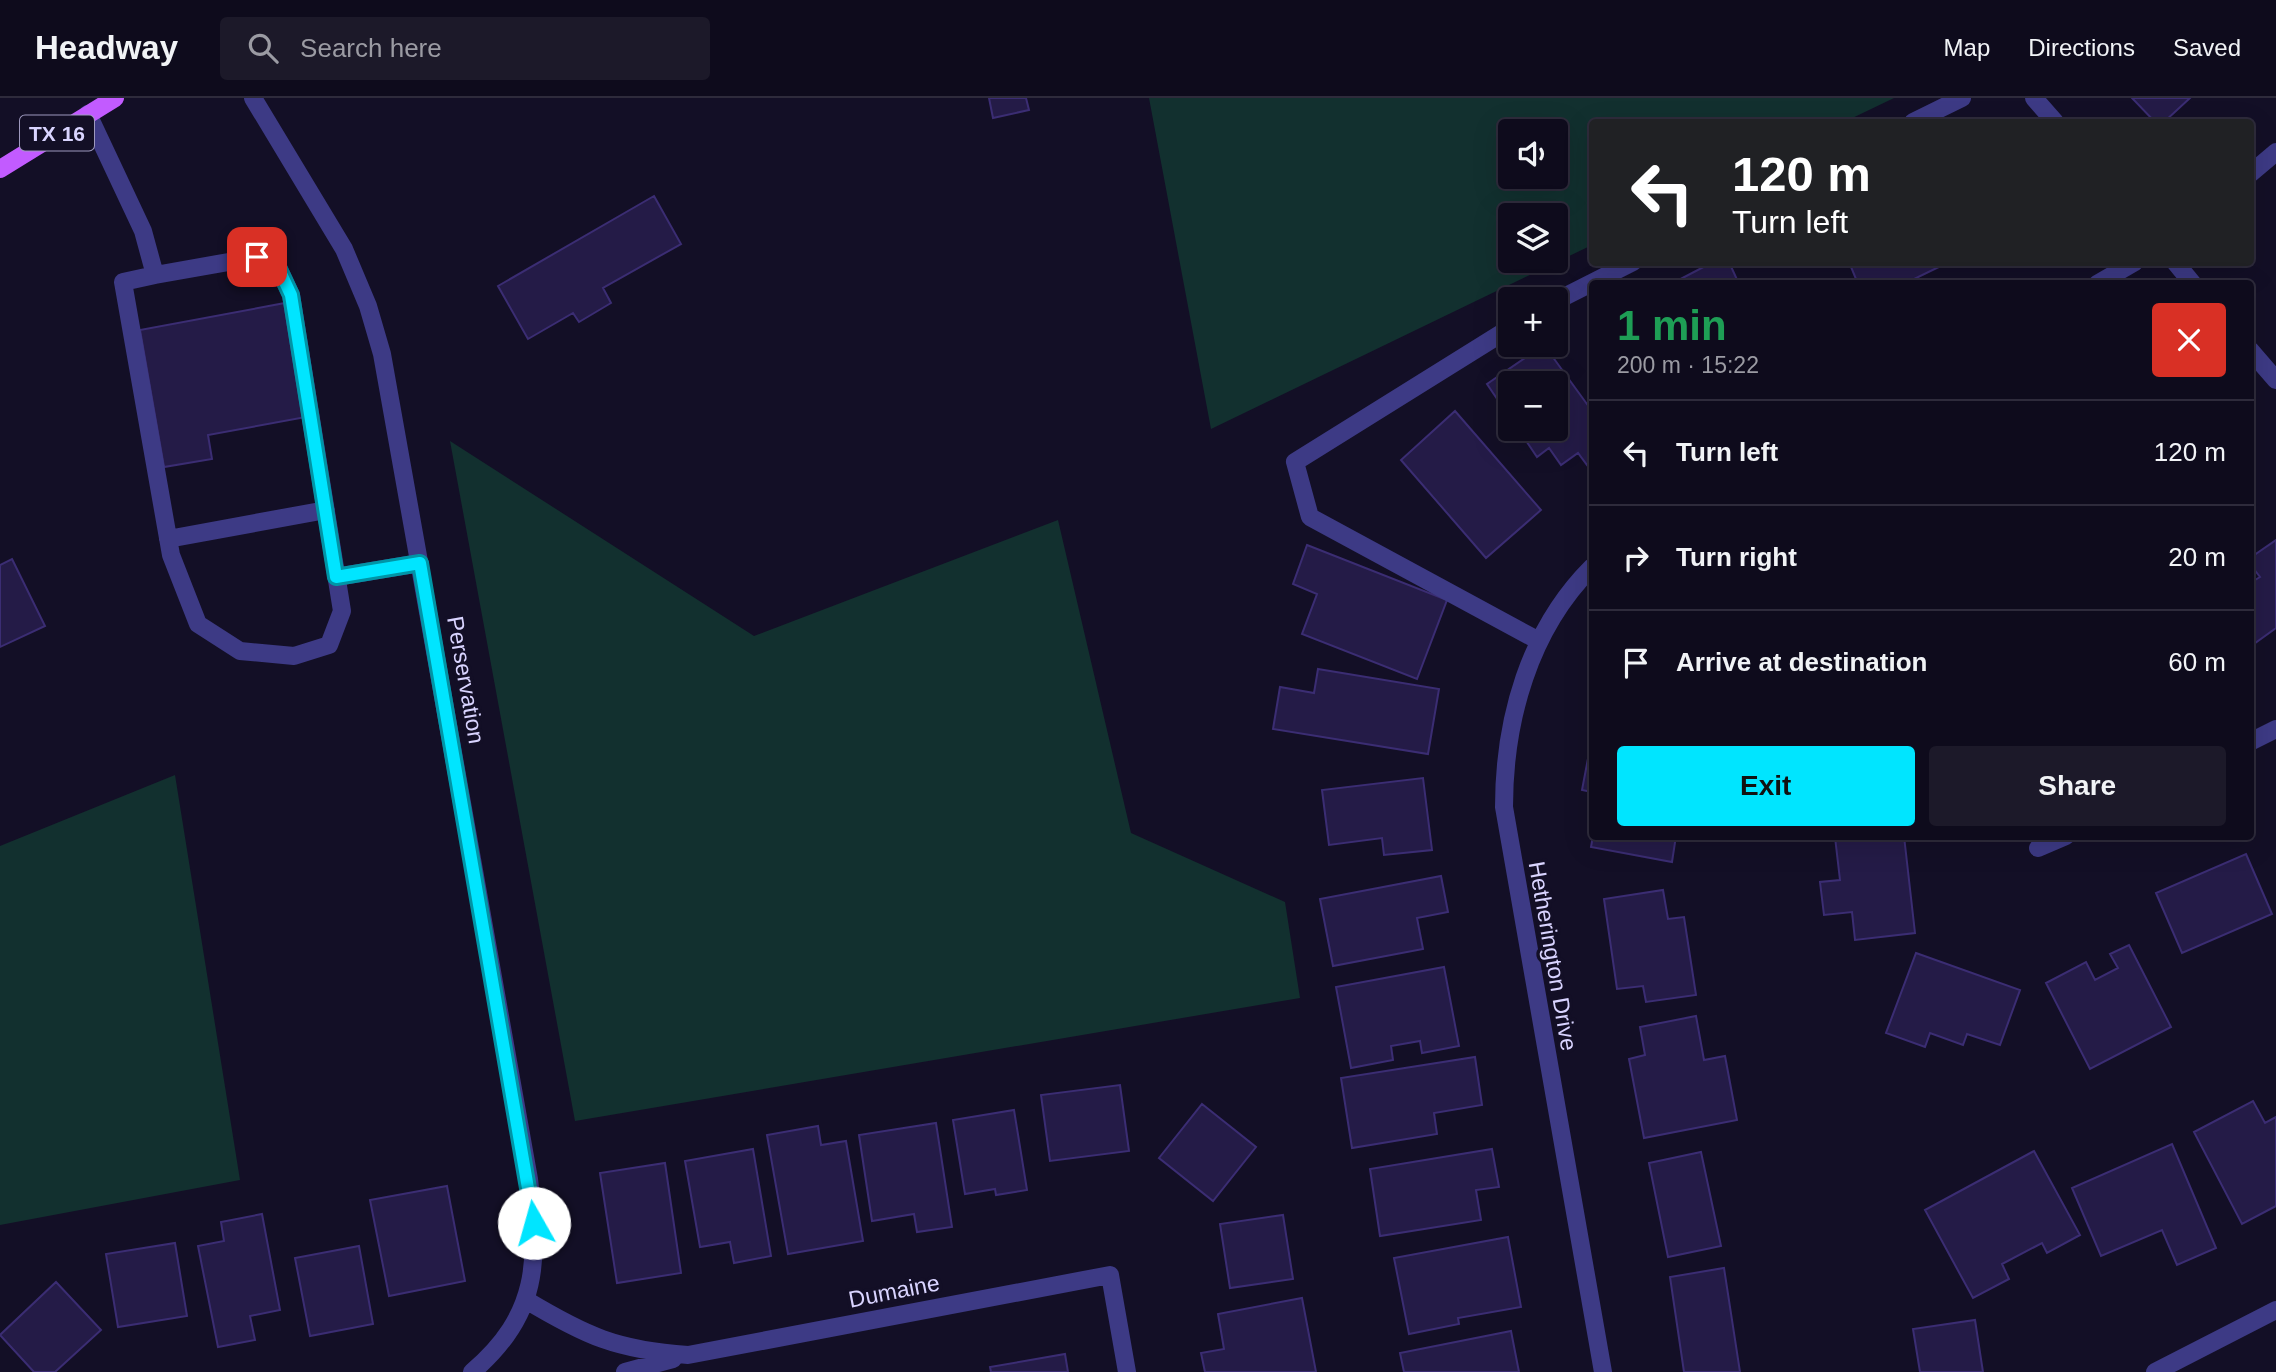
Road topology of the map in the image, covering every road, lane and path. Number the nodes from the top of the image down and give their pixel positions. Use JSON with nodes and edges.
{"nodes":[{"id":1,"x":115,"y":98,"type":"edge"},
{"id":2,"x":253,"y":98,"type":"edge"},
{"id":3,"x":1962,"y":98,"type":"edge"},
{"id":4,"x":2034,"y":98,"type":"edge"},
{"id":5,"x":88,"y":114,"type":"junction"},
{"id":6,"x":1919,"y":119,"type":"edge"},
{"id":7,"x":2052,"y":119,"type":"edge"},
{"id":8,"x":2276,"y":152,"type":"edge"},
{"id":9,"x":0,"y":169,"type":"edge"},
{"id":10,"x":2254,"y":171,"type":"edge"},
{"id":11,"x":1625,"y":266,"type":"edge"},
{"id":12,"x":2128,"y":266,"type":"edge"},
{"id":13,"x":2178,"y":266,"type":"edge"},
{"id":14,"x":155,"y":275,"type":"junction"},
{"id":15,"x":1597,"y":280,"type":"edge"},
{"id":16,"x":2103,"y":280,"type":"edge"},
{"id":17,"x":2190,"y":280,"type":"edge"},
{"id":18,"x":1589,"y":284,"type":"edge"},
{"id":19,"x":1568,"y":295,"type":"edge"},
{"id":20,"x":1498,"y":335,"type":"edge"},
{"id":21,"x":2254,"y":355,"type":"edge"},
{"id":22,"x":2276,"y":380,"type":"edge"},
{"id":23,"x":326,"y":510,"type":"junction"},
{"id":24,"x":168,"y":539,"type":"junction"},
{"id":25,"x":420,"y":563,"type":"junction"},
{"id":26,"x":1589,"y":569,"type":"edge"},
{"id":27,"x":336,"y":577,"type":"junction"},
{"id":28,"x":1539,"y":641,"type":"junction"},
{"id":29,"x":2276,"y":729,"type":"edge"},
{"id":30,"x":2254,"y":740,"type":"edge"},
{"id":31,"x":2057,"y":840,"type":"edge"},
{"id":32,"x":2038,"y":848,"type":"dead end"},
{"id":33,"x":526,"y":1300,"type":"junction"},
{"id":34,"x":2276,"y":1310,"type":"edge"},
{"id":35,"x":688,"y":1355,"type":"junction"},
{"id":36,"x":472,"y":1372,"type":"edge"},
{"id":37,"x":625,"y":1372,"type":"edge"},
{"id":38,"x":1127,"y":1372,"type":"edge"},
{"id":39,"x":1603,"y":1372,"type":"edge"},
{"id":40,"x":2155,"y":1372,"type":"edge"}],
"edges":[{"from":1,"to":5,"type":"main road","number":"TX 16"},
{"from":2,"to":25,"type":"street","name":"Perservation"},
{"from":3,"to":6,"type":"street"},
{"from":4,"to":7,"type":"street"},
{"from":5,"to":9,"type":"main road","number":"TX 16"},
{"from":5,"to":14,"type":"street"},
{"from":8,"to":10,"type":"street"},
{"from":11,"to":15,"type":"street"},
{"from":12,"to":16,"type":"street"},
{"from":13,"to":17,"type":"street"},
{"from":14,"to":23,"type":"street"},
{"from":14,"to":24,"type":"street"},
{"from":18,"to":19,"type":"street"},
{"from":20,"to":28,"type":"street"},
{"from":21,"to":22,"type":"street"},
{"from":23,"to":24,"type":"street"},
{"from":23,"to":27,"type":"street"},
{"from":24,"to":27,"type":"street"},
{"from":25,"to":27,"type":"street"},
{"from":25,"to":33,"type":"street","name":"Perservation"},
{"from":26,"to":28,"type":"street","name":"Hetherington Drive"},
{"from":28,"to":39,"type":"street","name":"Hetherington Drive"},
{"from":29,"to":30,"type":"street"},
{"from":31,"to":32,"type":"street"},
{"from":33,"to":35,"type":"street","name":"Dumaine"},
{"from":33,"to":36,"type":"street"},
{"from":34,"to":40,"type":"street"},
{"from":35,"to":37,"type":"street","name":"Dumaine"},
{"from":35,"to":38,"type":"street","name":"Dumaine"}]}
